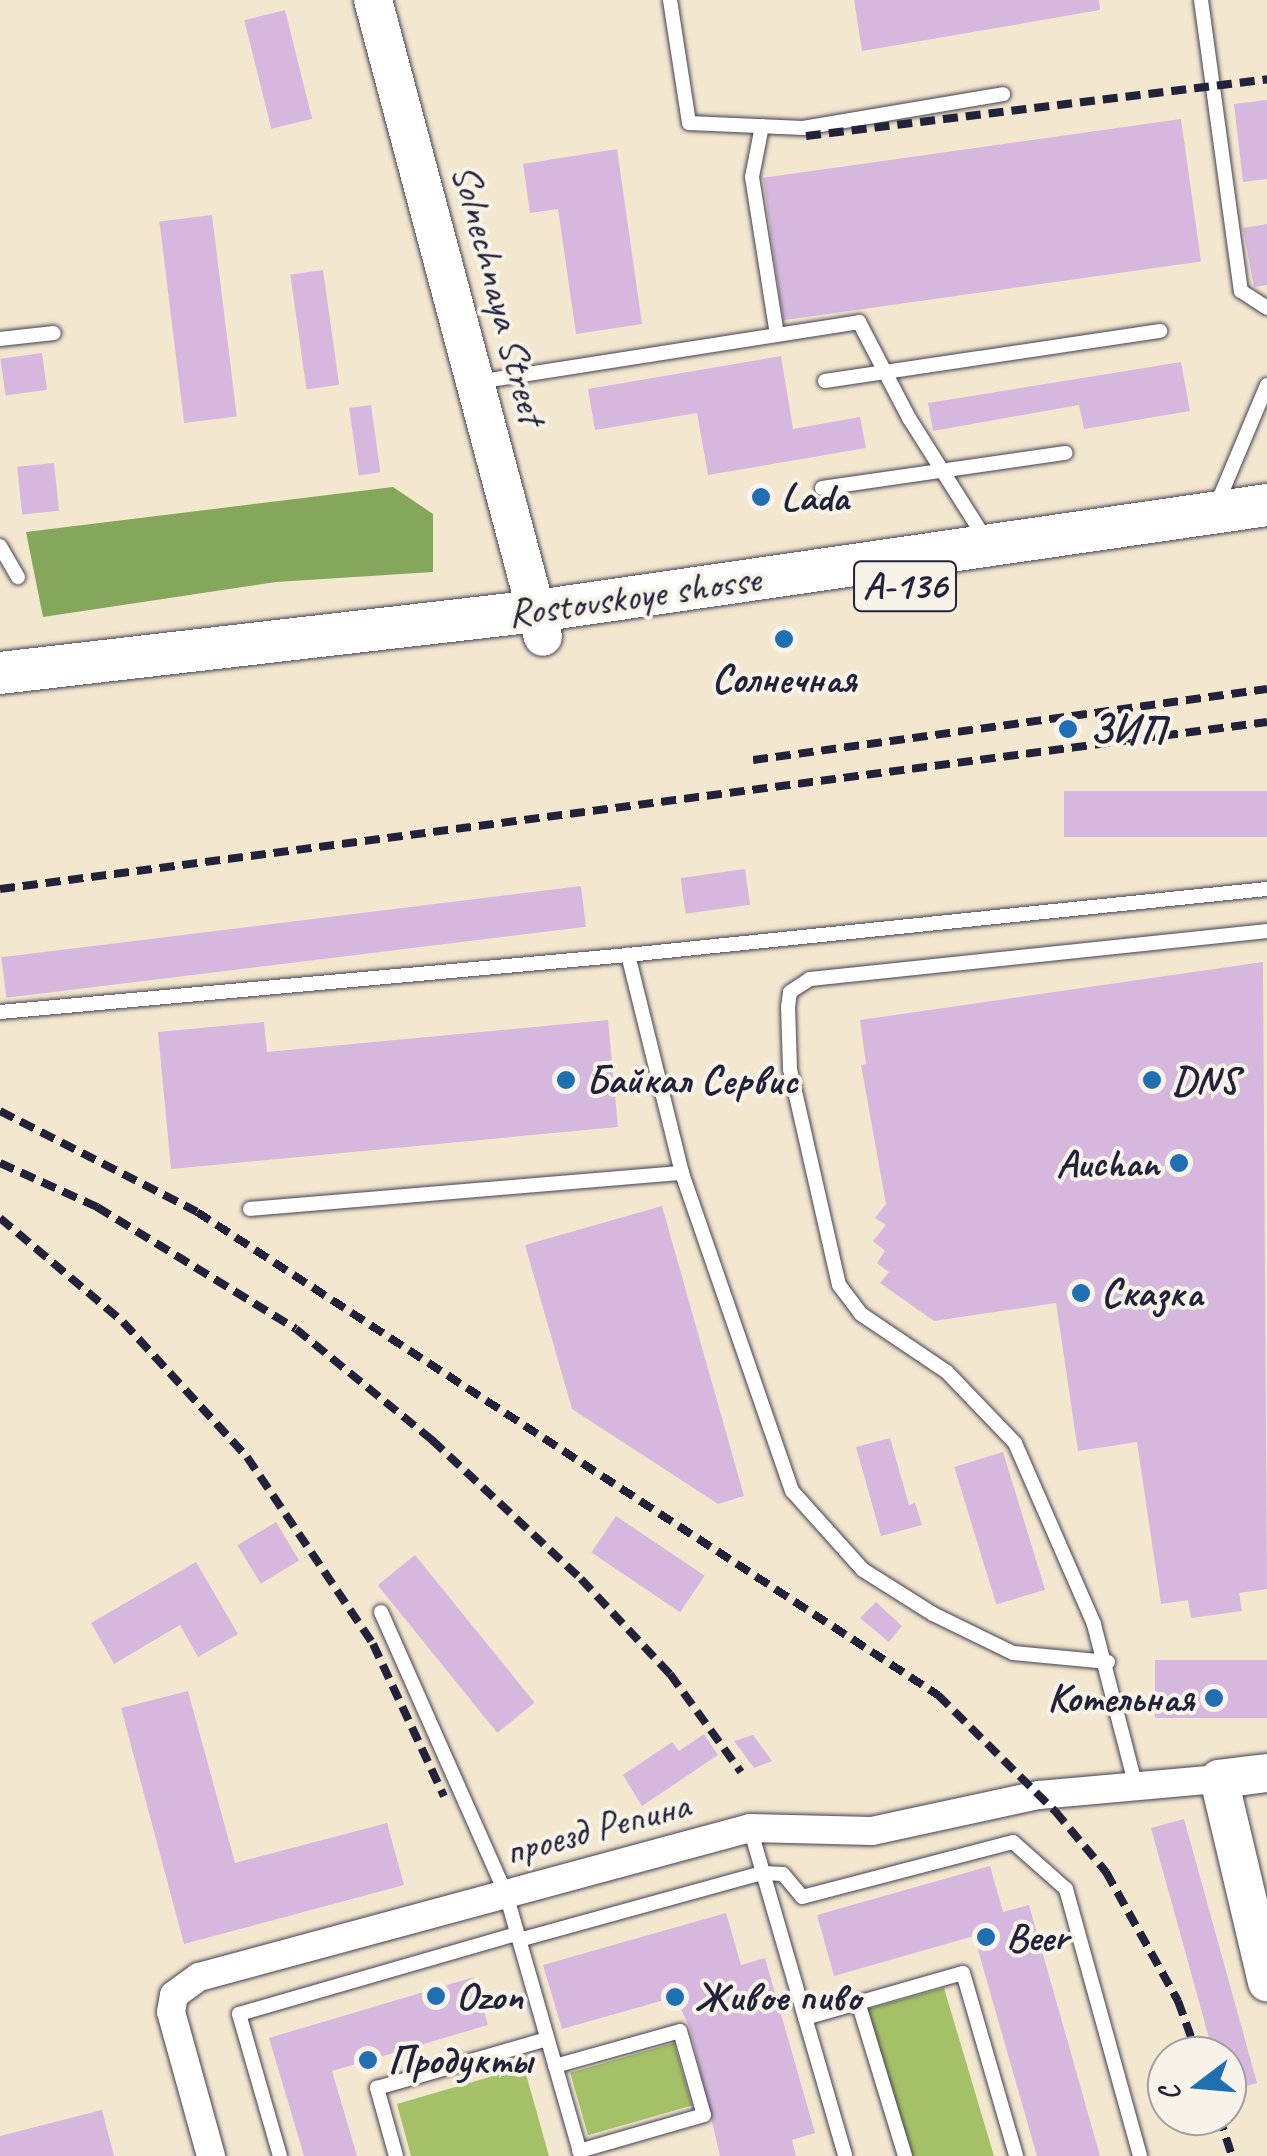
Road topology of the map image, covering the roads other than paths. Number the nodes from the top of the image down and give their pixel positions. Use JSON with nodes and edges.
{"nodes":[{"id":1,"x":374,"y":0,"type":"edge"},
{"id":2,"x":670,"y":0,"type":"edge"},
{"id":3,"x":1201,"y":0,"type":"edge"},
{"id":4,"x":1003,"y":94,"type":"dead end"},
{"id":5,"x":762,"y":126,"type":"junction"},
{"id":6,"x":1267,"y":308,"type":"edge"},
{"id":7,"x":1160,"y":331,"type":"dead end"},
{"id":8,"x":54,"y":332,"type":"dead end"},
{"id":9,"x":777,"y":334,"type":"junction"},
{"id":10,"x":0,"y":339,"type":"edge"},
{"id":11,"x":885,"y":372,"type":"junction"},
{"id":12,"x":825,"y":381,"type":"dead end"},
{"id":13,"x":477,"y":382,"type":"junction"},
{"id":14,"x":1267,"y":384,"type":"edge"},
{"id":15,"x":1066,"y":452,"type":"dead end"},
{"id":16,"x":943,"y":472,"type":"junction"},
{"id":17,"x":822,"y":488,"type":"dead end"},
{"id":18,"x":1267,"y":505,"type":"edge"},
{"id":19,"x":1213,"y":513,"type":"junction"},
{"id":20,"x":1267,"y":535,"type":"edge"},
{"id":21,"x":989,"y":545,"type":"junction"},
{"id":22,"x":0,"y":546,"type":"edge"},
{"id":23,"x":18,"y":577,"type":"dead end"},
{"id":24,"x":540,"y":624,"type":"junction"},
{"id":25,"x":415,"y":625,"type":"junction"},
{"id":26,"x":0,"y":673,"type":"edge"},
{"id":27,"x":0,"y":702,"type":"edge"},
{"id":28,"x":1267,"y":889,"type":"edge"},
{"id":29,"x":1267,"y":931,"type":"edge"},
{"id":30,"x":628,"y":955,"type":"junction"},
{"id":31,"x":0,"y":1012,"type":"edge"},
{"id":32,"x":682,"y":1173,"type":"junction"},
{"id":33,"x":250,"y":1209,"type":"dead end"},
{"id":34,"x":381,"y":1612,"type":"dead end"},
{"id":35,"x":1108,"y":1662,"type":"junction"},
{"id":36,"x":1267,"y":1772,"type":"edge"},
{"id":37,"x":1219,"y":1780,"type":"junction"},
{"id":38,"x":1135,"y":1783,"type":"junction"},
{"id":39,"x":750,"y":1828,"type":"junction"},
{"id":40,"x":763,"y":1873,"type":"junction"},
{"id":41,"x":506,"y":1894,"type":"junction"},
{"id":42,"x":518,"y":1937,"type":"junction"},
{"id":43,"x":1267,"y":1982,"type":"edge"},
{"id":44,"x":858,"y":2002,"type":"junction"},
{"id":45,"x":805,"y":2018,"type":"junction"},
{"id":46,"x":547,"y":2040,"type":"junction"},
{"id":47,"x":555,"y":2066,"type":"junction"},
{"id":48,"x":580,"y":2153,"type":"edge"},
{"id":49,"x":211,"y":2156,"type":"edge"},
{"id":50,"x":280,"y":2156,"type":"edge"},
{"id":51,"x":396,"y":2156,"type":"edge"},
{"id":52,"x":845,"y":2156,"type":"edge"},
{"id":53,"x":904,"y":2156,"type":"edge"},
{"id":54,"x":1016,"y":2156,"type":"edge"},
{"id":55,"x":1140,"y":2156,"type":"edge"}],
"edges":[{"from":1,"to":13,"type":"main road","name":"Solnechnaya Street"},
{"from":2,"to":5,"type":"lane"},
{"from":3,"to":6,"type":"lane"},
{"from":4,"to":5,"type":"lane"},
{"from":5,"to":9,"type":"lane"},
{"from":7,"to":11,"type":"lane"},
{"from":8,"to":10,"type":"lane"},
{"from":9,"to":11,"type":"lane"},
{"from":9,"to":13,"type":"lane"},
{"from":11,"to":12,"type":"lane"},
{"from":11,"to":16,"type":"lane"},
{"from":13,"to":24,"type":"main road","name":"Solnechnaya Street"},
{"from":13,"to":25,"type":"main road"},
{"from":14,"to":19,"type":"lane"},
{"from":15,"to":16,"type":"lane"},
{"from":16,"to":17,"type":"lane"},
{"from":16,"to":21,"type":"lane"},
{"from":18,"to":19,"type":"main road","name":"Rostovskoye shosse","number":"А-136"},
{"from":19,"to":21,"type":"main road","name":"Rostovskoye shosse","number":"А-136"},
{"from":20,"to":24,"type":"main road","name":"Rostovskoye shosse","number":"А-136"},
{"from":21,"to":24,"type":"main road","name":"Rostovskoye shosse","number":"А-136"},
{"from":22,"to":23,"type":"lane"},
{"from":24,"to":25,"type":"main road","name":"Rostovskoye shosse","number":"А-136"},
{"from":24,"to":27,"type":"main road","name":"Rostovskoye shosse","number":"А-136"},
{"from":25,"to":26,"type":"main road","name":"Rostovskoye shosse","number":"А-136"},
{"from":28,"to":30,"type":"lane"},
{"from":29,"to":35,"type":"lane"},
{"from":30,"to":31,"type":"lane"},
{"from":30,"to":32,"type":"lane"},
{"from":32,"to":33,"type":"lane"},
{"from":32,"to":35,"type":"lane"},
{"from":34,"to":41,"type":"lane"},
{"from":35,"to":38,"type":"lane"},
{"from":36,"to":37,"type":"main road"},
{"from":37,"to":38,"type":"street","name":"проезд Репина"},
{"from":37,"to":43,"type":"main road"},
{"from":38,"to":39,"type":"street","name":"проезд Репина"},
{"from":39,"to":40,"type":"lane"},
{"from":39,"to":41,"type":"street","name":"проезд Репина"},
{"from":40,"to":42,"type":"lane"},
{"from":40,"to":45,"type":"lane"},
{"from":40,"to":55,"type":"lane"},
{"from":41,"to":42,"type":"lane"},
{"from":41,"to":49,"type":"street","name":"проезд Репина"},
{"from":42,"to":46,"type":"lane"},
{"from":42,"to":50,"type":"lane"},
{"from":44,"to":45,"type":"lane"},
{"from":44,"to":53,"type":"lane"},
{"from":44,"to":54,"type":"lane"},
{"from":45,"to":52,"type":"lane"},
{"from":46,"to":47,"type":"lane"},
{"from":46,"to":51,"type":"lane"},
{"from":47,"to":48,"type":"lane"},
{"from":47,"to":48,"type":"lane"}]}
